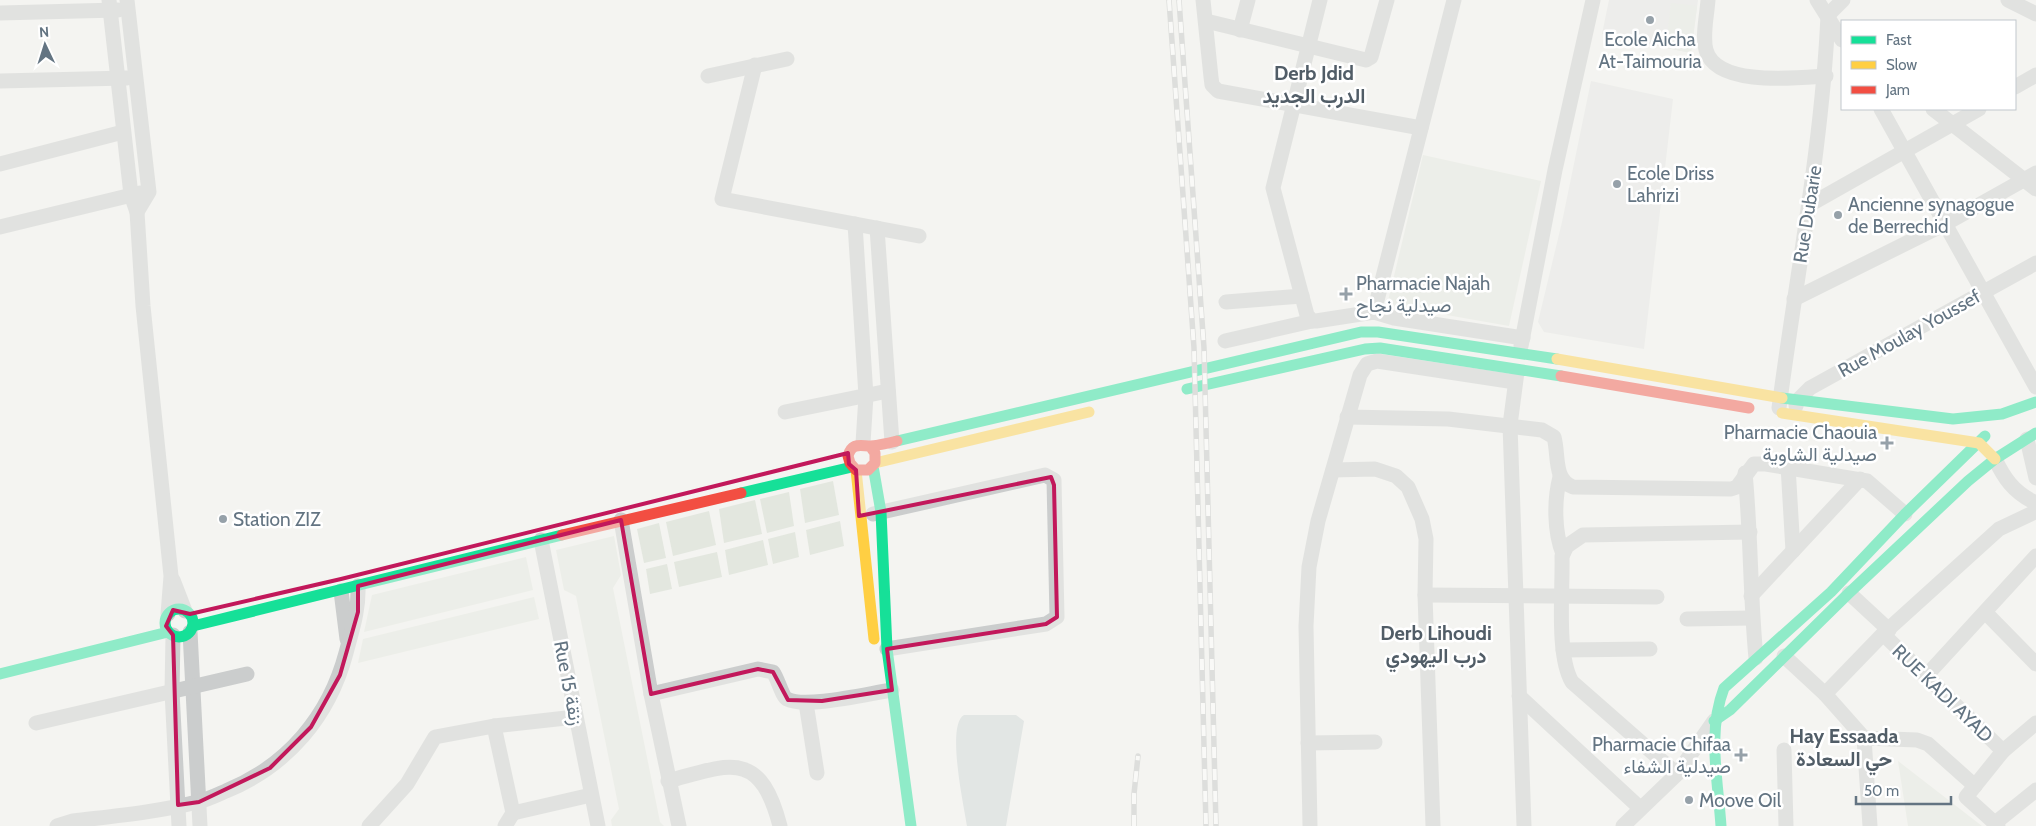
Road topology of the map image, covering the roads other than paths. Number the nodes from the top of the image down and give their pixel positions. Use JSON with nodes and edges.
{"nodes":[{"id":1,"x":1203,"y":0,"type":"edge"},
{"id":2,"x":1248,"y":0,"type":"edge"},
{"id":3,"x":1320,"y":0,"type":"edge"},
{"id":4,"x":1387,"y":0,"type":"edge"},
{"id":5,"x":1454,"y":0,"type":"edge"},
{"id":6,"x":1593,"y":0,"type":"edge"},
{"id":7,"x":1708,"y":0,"type":"edge"},
{"id":8,"x":1817,"y":0,"type":"edge"},
{"id":9,"x":1843,"y":0,"type":"edge"},
{"id":10,"x":2008,"y":0,"type":"edge"},
{"id":11,"x":109,"y":5,"type":"edge"},
{"id":12,"x":128,"y":5,"type":"edge"},
{"id":13,"x":0,"y":13,"type":"edge"},
{"id":14,"x":2036,"y":14,"type":"edge"},
{"id":15,"x":1828,"y":15,"type":"junction"},
{"id":16,"x":1206,"y":21,"type":"junction"},
{"id":17,"x":1240,"y":30,"type":"junction"},
{"id":18,"x":1841,"y":38,"type":"edge"},
{"id":19,"x":1308,"y":46,"type":"junction"},
{"id":20,"x":787,"y":60,"type":"dead end"},
{"id":21,"x":756,"y":65,"type":"junction"},
{"id":22,"x":2036,"y":75,"type":"edge"},
{"id":23,"x":708,"y":76,"type":"dead end"},
{"id":24,"x":1826,"y":76,"type":"junction"},
{"id":25,"x":136,"y":77,"type":"junction"},
{"id":26,"x":118,"y":79,"type":"junction"},
{"id":27,"x":0,"y":81,"type":"edge"},
{"id":28,"x":2016,"y":87,"type":"edge"},
{"id":29,"x":1292,"y":104,"type":"junction"},
{"id":30,"x":1882,"y":110,"type":"edge"},
{"id":31,"x":1934,"y":110,"type":"edge"},
{"id":32,"x":1977,"y":110,"type":"edge"},
{"id":33,"x":1953,"y":124,"type":"junction"},
{"id":34,"x":1421,"y":128,"type":"junction"},
{"id":35,"x":123,"y":132,"type":"junction"},
{"id":36,"x":1905,"y":152,"type":"junction"},
{"id":37,"x":0,"y":164,"type":"edge"},
{"id":38,"x":2032,"y":181,"type":"edge"},
{"id":39,"x":149,"y":192,"type":"junction"},
{"id":40,"x":131,"y":195,"type":"junction"},
{"id":41,"x":1810,"y":204,"type":"junction"},
{"id":42,"x":137,"y":212,"type":"junction"},
{"id":43,"x":855,"y":224,"type":"junction"},
{"id":44,"x":1945,"y":224,"type":"junction"},
{"id":45,"x":0,"y":227,"type":"edge"},
{"id":46,"x":877,"y":228,"type":"junction"},
{"id":47,"x":919,"y":236,"type":"dead end"},
{"id":48,"x":2036,"y":262,"type":"edge"},
{"id":49,"x":1983,"y":292,"type":"junction"},
{"id":50,"x":1302,"y":296,"type":"junction"},
{"id":51,"x":1794,"y":300,"type":"junction"},
{"id":52,"x":1226,"y":302,"type":"dead end"},
{"id":53,"x":1374,"y":312,"type":"junction"},
{"id":54,"x":1312,"y":321,"type":"junction"},
{"id":55,"x":1225,"y":341,"type":"dead end"},
{"id":56,"x":1521,"y":345,"type":"junction"},
{"id":57,"x":1516,"y":375,"type":"junction"},
{"id":58,"x":2036,"y":387,"type":"edge"},
{"id":59,"x":888,"y":392,"type":"junction"},
{"id":60,"x":1172,"y":393,"type":"dead end"},
{"id":61,"x":866,"y":396,"type":"junction"},
{"id":62,"x":2036,"y":402,"type":"edge"},
{"id":63,"x":1104,"y":408,"type":"dead end"},
{"id":64,"x":1772,"y":408,"type":"junction"},
{"id":65,"x":1796,"y":408,"type":"junction"},
{"id":66,"x":785,"y":412,"type":"dead end"},
{"id":67,"x":1347,"y":417,"type":"junction"},
{"id":68,"x":2005,"y":417,"type":"junction"},
{"id":69,"x":1510,"y":425,"type":"junction"},
{"id":70,"x":2028,"y":435,"type":"edge"},
{"id":71,"x":1940,"y":438,"type":"junction"},
{"id":72,"x":892,"y":442,"type":"junction"},
{"id":73,"x":866,"y":444,"type":"junction"},
{"id":74,"x":1979,"y":444,"type":"junction"},
{"id":75,"x":1995,"y":459,"type":"junction"},
{"id":76,"x":874,"y":464,"type":"junction"},
{"id":77,"x":1957,"y":464,"type":"junction"},
{"id":78,"x":1788,"y":466,"type":"junction"},
{"id":79,"x":854,"y":469,"type":"junction"},
{"id":80,"x":1333,"y":470,"type":"junction"},
{"id":81,"x":1746,"y":473,"type":"junction"},
{"id":82,"x":1560,"y":477,"type":"junction"},
{"id":83,"x":2036,"y":478,"type":"edge"},
{"id":84,"x":1860,"y":479,"type":"junction"},
{"id":85,"x":658,"y":500,"type":"dead end"},
{"id":86,"x":2035,"y":505,"type":"edge"},
{"id":87,"x":881,"y":512,"type":"junction"},
{"id":88,"x":1905,"y":514,"type":"junction"},
{"id":89,"x":859,"y":516,"type":"junction"},
{"id":90,"x":621,"y":520,"type":"junction"},
{"id":91,"x":1750,"y":532,"type":"junction"},
{"id":92,"x":541,"y":540,"type":"junction"},
{"id":93,"x":1793,"y":551,"type":"junction"},
{"id":94,"x":1563,"y":554,"type":"junction"},
{"id":95,"x":2036,"y":556,"type":"edge"},
{"id":96,"x":171,"y":576,"type":"junction"},
{"id":97,"x":358,"y":586,"type":"junction"},
{"id":98,"x":341,"y":590,"type":"junction"},
{"id":99,"x":1849,"y":593,"type":"junction"},
{"id":100,"x":1516,"y":595,"type":"junction"},
{"id":101,"x":1563,"y":595,"type":"junction"},
{"id":102,"x":1425,"y":596,"type":"junction"},
{"id":103,"x":1751,"y":596,"type":"junction"},
{"id":104,"x":1656,"y":597,"type":"dead end"},
{"id":105,"x":188,"y":612,"type":"junction"},
{"id":106,"x":1986,"y":613,"type":"junction"},
{"id":107,"x":164,"y":618,"type":"junction"},
{"id":108,"x":1688,"y":618,"type":"dead end"},
{"id":109,"x":1752,"y":618,"type":"junction"},
{"id":110,"x":191,"y":629,"type":"junction"},
{"id":111,"x":1886,"y":632,"type":"junction"},
{"id":112,"x":170,"y":633,"type":"junction"},
{"id":113,"x":348,"y":646,"type":"junction"},
{"id":114,"x":887,"y":649,"type":"junction"},
{"id":115,"x":1650,"y":649,"type":"dead end"},
{"id":116,"x":1563,"y":650,"type":"junction"},
{"id":117,"x":1784,"y":656,"type":"junction"},
{"id":118,"x":1756,"y":658,"type":"junction"},
{"id":119,"x":2036,"y":664,"type":"edge"},
{"id":120,"x":0,"y":674,"type":"edge"},
{"id":121,"x":247,"y":674,"type":"dead end"},
{"id":122,"x":1926,"y":676,"type":"junction"},
{"id":123,"x":192,"y":688,"type":"junction"},
{"id":124,"x":172,"y":692,"type":"junction"},
{"id":125,"x":651,"y":694,"type":"junction"},
{"id":126,"x":885,"y":694,"type":"junction"},
{"id":127,"x":1825,"y":694,"type":"junction"},
{"id":128,"x":1519,"y":696,"type":"junction"},
{"id":129,"x":806,"y":702,"type":"junction"},
{"id":130,"x":575,"y":717,"type":"junction"},
{"id":131,"x":884,"y":718,"type":"dead end"},
{"id":132,"x":1714,"y":721,"type":"junction"},
{"id":133,"x":36,"y":723,"type":"dead end"},
{"id":134,"x":2036,"y":723,"type":"edge"},
{"id":135,"x":494,"y":726,"type":"junction"},
{"id":136,"x":1864,"y":738,"type":"junction"},
{"id":137,"x":1375,"y":742,"type":"dead end"},
{"id":138,"x":1308,"y":744,"type":"junction"},
{"id":139,"x":1784,"y":750,"type":"dead end"},
{"id":140,"x":2003,"y":751,"type":"junction"},
{"id":141,"x":892,"y":771,"type":"dead end"},
{"id":142,"x":817,"y":773,"type":"dead end"},
{"id":143,"x":1677,"y":774,"type":"junction"},
{"id":144,"x":668,"y":781,"type":"junction"},
{"id":145,"x":2036,"y":790,"type":"edge"},
{"id":146,"x":1971,"y":792,"type":"junction"},
{"id":147,"x":591,"y":795,"type":"junction"},
{"id":148,"x":199,"y":802,"type":"junction"},
{"id":149,"x":178,"y":806,"type":"junction"},
{"id":150,"x":1640,"y":808,"type":"junction"},
{"id":151,"x":509,"y":819,"type":"edge"},
{"id":152,"x":94,"y":822,"type":"edge"},
{"id":153,"x":1996,"y":825,"type":"edge"},
{"id":154,"x":57,"y":826,"type":"edge"},
{"id":155,"x":179,"y":826,"type":"edge"},
{"id":156,"x":200,"y":826,"type":"edge"},
{"id":157,"x":368,"y":826,"type":"edge"},
{"id":158,"x":598,"y":826,"type":"edge"},
{"id":159,"x":679,"y":826,"type":"edge"},
{"id":160,"x":780,"y":826,"type":"edge"},
{"id":161,"x":911,"y":826,"type":"edge"},
{"id":162,"x":1310,"y":826,"type":"edge"},
{"id":163,"x":1433,"y":826,"type":"edge"},
{"id":164,"x":1524,"y":826,"type":"edge"},
{"id":165,"x":1623,"y":826,"type":"edge"},
{"id":166,"x":1721,"y":826,"type":"edge"},
{"id":167,"x":1786,"y":826,"type":"edge"},
{"id":168,"x":1870,"y":826,"type":"edge"}],
"edges":[{"from":1,"to":16,"type":"street"},
{"from":2,"to":17,"type":"street"},
{"from":3,"to":19,"type":"street"},
{"from":4,"to":19,"type":"street"},
{"from":5,"to":34,"type":"street"},
{"from":6,"to":56,"type":"street"},
{"from":7,"to":24,"type":"street"},
{"from":8,"to":15,"type":"street"},
{"from":9,"to":15,"type":"street"},
{"from":10,"to":14,"type":"street"},
{"from":11,"to":12,"type":"street"},
{"from":11,"to":13,"type":"street"},
{"from":11,"to":26,"type":"street"},
{"from":12,"to":25,"type":"street"},
{"from":15,"to":18,"type":"street"},
{"from":15,"to":24,"type":"street","name":"Rue Dubarie"},
{"from":16,"to":17,"type":"street"},
{"from":16,"to":29,"type":"street"},
{"from":17,"to":19,"type":"street"},
{"from":19,"to":29,"type":"street"},
{"from":20,"to":21,"type":"street"},
{"from":21,"to":23,"type":"street"},
{"from":21,"to":43,"type":"street"},
{"from":22,"to":28,"type":"street"},
{"from":24,"to":41,"type":"street","name":"Rue Dubarie"},
{"from":25,"to":26,"type":"street"},
{"from":25,"to":39,"type":"street"},
{"from":26,"to":27,"type":"street"},
{"from":26,"to":35,"type":"street"},
{"from":29,"to":34,"type":"street"},
{"from":29,"to":50,"type":"street"},
{"from":30,"to":36,"type":"street"},
{"from":31,"to":33,"type":"street"},
{"from":32,"to":33,"type":"street"},
{"from":33,"to":36,"type":"street"},
{"from":33,"to":38,"type":"street"},
{"from":34,"to":53,"type":"street"},
{"from":35,"to":37,"type":"street"},
{"from":35,"to":40,"type":"street"},
{"from":36,"to":41,"type":"street"},
{"from":36,"to":44,"type":"street"},
{"from":38,"to":44,"type":"street"},
{"from":39,"to":40,"type":"street"},
{"from":39,"to":42,"type":"street"},
{"from":40,"to":42,"type":"street"},
{"from":40,"to":45,"type":"street"},
{"from":41,"to":51,"type":"street","name":"Rue Dubarie"},
{"from":42,"to":96,"type":"street"},
{"from":43,"to":46,"type":"street"},
{"from":43,"to":61,"type":"street"},
{"from":44,"to":49,"type":"street"},
{"from":44,"to":51,"type":"street"},
{"from":46,"to":47,"type":"street"},
{"from":46,"to":59,"type":"street"},
{"from":48,"to":49,"type":"street","name":"Rue Moulay Youssef"},
{"from":49,"to":58,"type":"street"},
{"from":49,"to":65,"type":"street","name":"Rue Moulay Youssef"},
{"from":50,"to":52,"type":"street"},
{"from":50,"to":54,"type":"street"},
{"from":51,"to":64,"type":"street","name":"Rue Dubarie"},
{"from":53,"to":54,"type":"street"},
{"from":53,"to":56,"type":"street"},
{"from":54,"to":55,"type":"street"},
{"from":56,"to":64,"type":"main road"},
{"from":56,"to":72,"type":"main road"},
{"from":57,"to":60,"type":"main road"},
{"from":57,"to":64,"type":"main road"},
{"from":57,"to":67,"type":"street"},
{"from":57,"to":69,"type":"street"},
{"from":59,"to":61,"type":"street"},
{"from":59,"to":72,"type":"street"},
{"from":61,"to":66,"type":"street"},
{"from":61,"to":73,"type":"street"},
{"from":62,"to":68,"type":"main road"},
{"from":63,"to":76,"type":"main road"},
{"from":64,"to":65,"type":"main road"},
{"from":65,"to":68,"type":"main road"},
{"from":65,"to":71,"type":"main road"},
{"from":67,"to":69,"type":"street"},
{"from":67,"to":80,"type":"street"},
{"from":68,"to":74,"type":"main road"},
{"from":69,"to":82,"type":"street"},
{"from":69,"to":100,"type":"street"},
{"from":70,"to":75,"type":"main road"},
{"from":70,"to":83,"type":"street"},
{"from":71,"to":74,"type":"main road"},
{"from":71,"to":77,"type":"main road"},
{"from":72,"to":73,"type":"main road"},
{"from":73,"to":76,"type":"main road"},
{"from":73,"to":79,"type":"main road"},
{"from":74,"to":75,"type":"main road"},
{"from":74,"to":77,"type":"main road"},
{"from":75,"to":86,"type":"street"},
{"from":75,"to":99,"type":"main road"},
{"from":76,"to":79,"type":"main road"},
{"from":76,"to":87,"type":"main road"},
{"from":77,"to":88,"type":"main road"},
{"from":78,"to":81,"type":"street"},
{"from":78,"to":84,"type":"street"},
{"from":78,"to":93,"type":"street"},
{"from":79,"to":89,"type":"main road"},
{"from":79,"to":90,"type":"main road"},
{"from":80,"to":102,"type":"street"},
{"from":80,"to":138,"type":"street"},
{"from":81,"to":82,"type":"street"},
{"from":81,"to":91,"type":"street"},
{"from":82,"to":94,"type":"street"},
{"from":84,"to":88,"type":"street"},
{"from":84,"to":93,"type":"street"},
{"from":85,"to":105,"type":"main road"},
{"from":86,"to":111,"type":"street"},
{"from":87,"to":89,"type":"street"},
{"from":87,"to":114,"type":"main road"},
{"from":87,"to":114,"type":"street"},
{"from":88,"to":118,"type":"main road"},
{"from":89,"to":126,"type":"main road"},
{"from":90,"to":92,"type":"main road"},
{"from":90,"to":125,"type":"street"},
{"from":91,"to":94,"type":"street"},
{"from":91,"to":103,"type":"street"},
{"from":92,"to":97,"type":"main road"},
{"from":92,"to":130,"type":"street","name":"Rue 15 زنقة"},
{"from":93,"to":103,"type":"street"},
{"from":94,"to":101,"type":"street"},
{"from":95,"to":106,"type":"street"},
{"from":96,"to":105,"type":"street"},
{"from":96,"to":107,"type":"street"},
{"from":97,"to":98,"type":"main road"},
{"from":97,"to":113,"type":"street"},
{"from":98,"to":110,"type":"main road"},
{"from":98,"to":113,"type":"street"},
{"from":99,"to":111,"type":"street","name":"RUE KADI AYAD"},
{"from":99,"to":117,"type":"main road"},
{"from":100,"to":101,"type":"street"},
{"from":100,"to":102,"type":"street"},
{"from":100,"to":128,"type":"street"},
{"from":101,"to":104,"type":"street"},
{"from":101,"to":116,"type":"street"},
{"from":102,"to":163,"type":"street"},
{"from":103,"to":109,"type":"street"},
{"from":105,"to":107,"type":"main road"},
{"from":105,"to":110,"type":"main road"},
{"from":106,"to":119,"type":"street"},
{"from":106,"to":122,"type":"street"},
{"from":107,"to":112,"type":"main road"},
{"from":108,"to":109,"type":"street"},
{"from":109,"to":118,"type":"street"},
{"from":110,"to":112,"type":"main road"},
{"from":110,"to":123,"type":"street"},
{"from":111,"to":122,"type":"street","name":"RUE KADI AYAD"},
{"from":111,"to":127,"type":"street"},
{"from":112,"to":120,"type":"main road"},
{"from":112,"to":124,"type":"street"},
{"from":113,"to":148,"type":"street"},
{"from":114,"to":126,"type":"main road"},
{"from":115,"to":116,"type":"street"},
{"from":116,"to":143,"type":"street"},
{"from":117,"to":127,"type":"street"},
{"from":117,"to":132,"type":"main road"},
{"from":118,"to":132,"type":"main road"},
{"from":121,"to":123,"type":"street"},
{"from":122,"to":140,"type":"street","name":"RUE KADI AYAD"},
{"from":123,"to":124,"type":"street"},
{"from":123,"to":148,"type":"street"},
{"from":124,"to":133,"type":"street"},
{"from":124,"to":149,"type":"street"},
{"from":125,"to":129,"type":"street"},
{"from":125,"to":144,"type":"street"},
{"from":126,"to":129,"type":"street"},
{"from":126,"to":161,"type":"main road"},
{"from":127,"to":136,"type":"street"},
{"from":128,"to":150,"type":"street"},
{"from":128,"to":164,"type":"street"},
{"from":129,"to":142,"type":"street"},
{"from":130,"to":135,"type":"street"},
{"from":130,"to":147,"type":"street","name":"Rue 15 زنقة"},
{"from":131,"to":141,"type":"main road"},
{"from":132,"to":143,"type":"street"},
{"from":132,"to":166,"type":"main road"},
{"from":134,"to":140,"type":"street","name":"RUE KADI AYAD"},
{"from":135,"to":151,"type":"street"},
{"from":135,"to":157,"type":"street"},
{"from":136,"to":146,"type":"street"},
{"from":136,"to":168,"type":"street"},
{"from":137,"to":138,"type":"street"},
{"from":138,"to":162,"type":"street"},
{"from":139,"to":167,"type":"street"},
{"from":140,"to":146,"type":"street","name":"RUE KADI AYAD"},
{"from":143,"to":150,"type":"street"},
{"from":144,"to":159,"type":"street"},
{"from":144,"to":160,"type":"street"},
{"from":145,"to":153,"type":"street"},
{"from":146,"to":153,"type":"street"},
{"from":147,"to":151,"type":"street"},
{"from":147,"to":158,"type":"street","name":"Rue 15 زنقة"},
{"from":148,"to":149,"type":"street"},
{"from":148,"to":156,"type":"street"},
{"from":149,"to":152,"type":"street"},
{"from":149,"to":155,"type":"street"},
{"from":150,"to":165,"type":"street"},
{"from":152,"to":154,"type":"street"}]}
